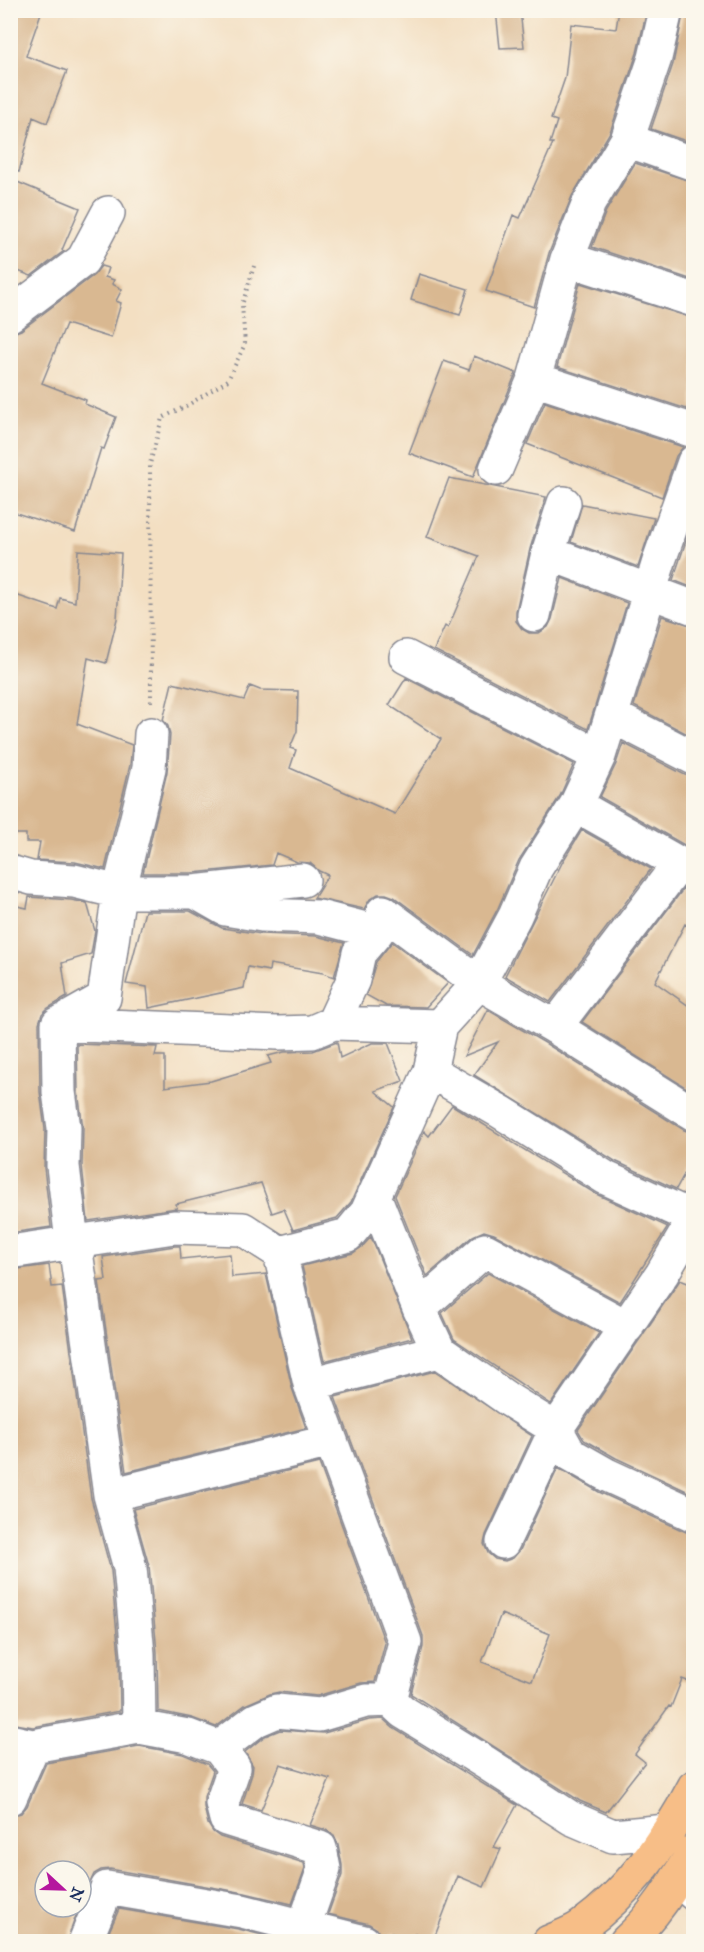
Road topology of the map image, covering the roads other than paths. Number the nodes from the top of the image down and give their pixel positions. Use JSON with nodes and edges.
{"nodes":[{"id":1,"x":666,"y":10,"type":"edge"},
{"id":2,"x":627,"y":140,"type":"junction"},
{"id":3,"x":693,"y":164,"type":"edge"},
{"id":4,"x":108,"y":213,"type":"dead end"},
{"id":5,"x":567,"y":259,"type":"junction"},
{"id":6,"x":693,"y":300,"type":"edge"},
{"id":7,"x":10,"y":315,"type":"edge"},
{"id":8,"x":534,"y":379,"type":"junction"},
{"id":9,"x":693,"y":431,"type":"edge"},
{"id":10,"x":693,"y":462,"type":"edge"},
{"id":11,"x":495,"y":469,"type":"dead end"},
{"id":12,"x":564,"y":503,"type":"dead end"},
{"id":13,"x":548,"y":553,"type":"junction"},
{"id":14,"x":651,"y":592,"type":"junction"},
{"id":15,"x":693,"y":608,"type":"edge"},
{"id":16,"x":534,"y":615,"type":"dead end"},
{"id":17,"x":406,"y":657,"type":"dead end"},
{"id":18,"x":612,"y":716,"type":"junction"},
{"id":19,"x":151,"y":734,"type":"road end"},
{"id":20,"x":599,"y":756,"type":"junction"},
{"id":21,"x":693,"y":758,"type":"edge"},
{"id":22,"x":576,"y":805,"type":"junction"},
{"id":23,"x":686,"y":868,"type":"edge"},
{"id":24,"x":10,"y":872,"type":"edge"},
{"id":25,"x":303,"y":880,"type":"dead end"},
{"id":26,"x":119,"y":891,"type":"junction"},
{"id":27,"x":193,"y":892,"type":"junction"},
{"id":28,"x":377,"y":932,"type":"junction"},
{"id":29,"x":479,"y":983,"type":"junction"},
{"id":30,"x":333,"y":1023,"type":"junction"},
{"id":31,"x":58,"y":1024,"type":"junction"},
{"id":32,"x":440,"y":1026,"type":"junction"},
{"id":33,"x":555,"y":1027,"type":"junction"},
{"id":34,"x":430,"y":1071,"type":"junction"},
{"id":35,"x":693,"y":1114,"type":"edge"},
{"id":36,"x":374,"y":1195,"type":"junction"},
{"id":37,"x":693,"y":1219,"type":"edge"},
{"id":38,"x":73,"y":1243,"type":"junction"},
{"id":39,"x":10,"y":1252,"type":"edge"},
{"id":40,"x":280,"y":1253,"type":"junction"},
{"id":41,"x":419,"y":1308,"type":"junction"},
{"id":42,"x":627,"y":1327,"type":"junction"},
{"id":43,"x":439,"y":1351,"type":"junction"},
{"id":44,"x":310,"y":1384,"type":"junction"},
{"id":45,"x":556,"y":1429,"type":"junction"},
{"id":46,"x":331,"y":1441,"type":"junction"},
{"id":47,"x":110,"y":1495,"type":"junction"},
{"id":48,"x":693,"y":1515,"type":"edge"},
{"id":49,"x":503,"y":1542,"type":"dead end"},
{"id":50,"x":390,"y":1700,"type":"junction"},
{"id":51,"x":139,"y":1727,"type":"junction"},
{"id":52,"x":22,"y":1744,"type":"edge"},
{"id":53,"x":219,"y":1748,"type":"junction"},
{"id":54,"x":693,"y":1787,"type":"edge"},
{"id":55,"x":10,"y":1798,"type":"edge"},
{"id":56,"x":667,"y":1831,"type":"junction"},
{"id":57,"x":693,"y":1851,"type":"edge"},
{"id":58,"x":685,"y":1886,"type":"edge"},
{"id":59,"x":304,"y":1926,"type":"junction"},
{"id":60,"x":85,"y":1941,"type":"edge"},
{"id":61,"x":364,"y":1941,"type":"edge"},
{"id":62,"x":549,"y":1941,"type":"edge"},
{"id":63,"x":626,"y":1941,"type":"edge"}],
"edges":[{"from":1,"to":2,"type":"street"},
{"from":2,"to":3,"type":"street"},
{"from":2,"to":5,"type":"street"},
{"from":4,"to":7,"type":"street"},
{"from":5,"to":6,"type":"street"},
{"from":5,"to":8,"type":"street"},
{"from":8,"to":9,"type":"street"},
{"from":8,"to":11,"type":"street"},
{"from":10,"to":14,"type":"street"},
{"from":12,"to":13,"type":"street"},
{"from":13,"to":14,"type":"street"},
{"from":13,"to":16,"type":"street"},
{"from":14,"to":15,"type":"street"},
{"from":14,"to":18,"type":"street"},
{"from":17,"to":20,"type":"street"},
{"from":18,"to":20,"type":"street"},
{"from":18,"to":21,"type":"street"},
{"from":19,"to":26,"type":"street"},
{"from":20,"to":22,"type":"street"},
{"from":22,"to":23,"type":"street"},
{"from":22,"to":29,"type":"street"},
{"from":23,"to":33,"type":"street"},
{"from":24,"to":26,"type":"street"},
{"from":25,"to":27,"type":"street"},
{"from":26,"to":27,"type":"street"},
{"from":26,"to":31,"type":"street"},
{"from":27,"to":28,"type":"street"},
{"from":28,"to":29,"type":"street"},
{"from":28,"to":30,"type":"street"},
{"from":29,"to":32,"type":"street"},
{"from":29,"to":33,"type":"street"},
{"from":30,"to":31,"type":"street"},
{"from":30,"to":32,"type":"street"},
{"from":31,"to":38,"type":"street"},
{"from":32,"to":34,"type":"street"},
{"from":33,"to":35,"type":"street"},
{"from":34,"to":36,"type":"street"},
{"from":34,"to":37,"type":"street"},
{"from":36,"to":40,"type":"street"},
{"from":36,"to":41,"type":"street"},
{"from":37,"to":42,"type":"street"},
{"from":38,"to":39,"type":"street"},
{"from":38,"to":40,"type":"street"},
{"from":38,"to":47,"type":"street"},
{"from":40,"to":44,"type":"street"},
{"from":41,"to":42,"type":"street"},
{"from":41,"to":43,"type":"street"},
{"from":42,"to":45,"type":"street"},
{"from":43,"to":44,"type":"street"},
{"from":43,"to":45,"type":"street"},
{"from":44,"to":46,"type":"street"},
{"from":45,"to":48,"type":"street"},
{"from":45,"to":49,"type":"street"},
{"from":46,"to":47,"type":"street"},
{"from":46,"to":50,"type":"street"},
{"from":47,"to":51,"type":"street"},
{"from":50,"to":53,"type":"street"},
{"from":50,"to":56,"type":"street"},
{"from":51,"to":52,"type":"street"},
{"from":51,"to":53,"type":"street"},
{"from":52,"to":55,"type":"street"},
{"from":53,"to":59,"type":"street"},
{"from":54,"to":56,"type":"main road"},
{"from":56,"to":62,"type":"main road"},
{"from":57,"to":58,"type":"main road"},
{"from":58,"to":63,"type":"main road"},
{"from":59,"to":60,"type":"street"},
{"from":59,"to":61,"type":"street"}]}
